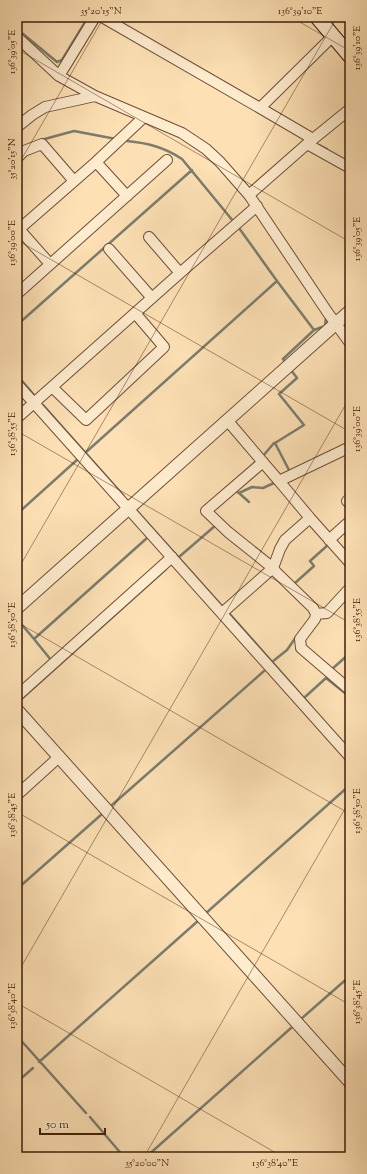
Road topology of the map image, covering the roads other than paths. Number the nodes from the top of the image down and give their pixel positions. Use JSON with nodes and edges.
{"nodes":[{"id":1,"x":95,"y":17,"type":"edge"},
{"id":2,"x":102,"y":17,"type":"edge"},
{"id":3,"x":317,"y":17,"type":"edge"},
{"id":4,"x":333,"y":36,"type":"junction"},
{"id":5,"x":17,"y":37,"type":"edge"},
{"id":6,"x":350,"y":56,"type":"edge"},
{"id":7,"x":59,"y":76,"type":"junction"},
{"id":8,"x":95,"y":96,"type":"junction"},
{"id":9,"x":260,"y":108,"type":"junction"},
{"id":10,"x":350,"y":109,"type":"edge"},
{"id":11,"x":144,"y":117,"type":"junction"},
{"id":12,"x":17,"y":127,"type":"edge"},
{"id":13,"x":310,"y":142,"type":"junction"},
{"id":14,"x":17,"y":158,"type":"edge"},
{"id":15,"x":167,"y":160,"type":"dead end"},
{"id":16,"x":96,"y":162,"type":"junction"},
{"id":17,"x":350,"y":168,"type":"edge"},
{"id":18,"x":74,"y":181,"type":"junction"},
{"id":19,"x":249,"y":194,"type":"junction"},
{"id":20,"x":126,"y":196,"type":"junction"},
{"id":21,"x":257,"y":206,"type":"junction"},
{"id":22,"x":18,"y":230,"type":"edge"},
{"id":23,"x":149,"y":237,"type":"dead end"},
{"id":24,"x":109,"y":249,"type":"dead end"},
{"id":25,"x":50,"y":264,"type":"junction"},
{"id":26,"x":180,"y":273,"type":"junction"},
{"id":27,"x":17,"y":294,"type":"edge"},
{"id":28,"x":152,"y":298,"type":"junction"},
{"id":29,"x":350,"y":311,"type":"edge"},
{"id":30,"x":135,"y":313,"type":"junction"},
{"id":31,"x":336,"y":323,"type":"junction"},
{"id":32,"x":350,"y":343,"type":"edge"},
{"id":33,"x":17,"y":384,"type":"edge"},
{"id":34,"x":52,"y":387,"type":"junction"},
{"id":35,"x":34,"y":403,"type":"junction"},
{"id":36,"x":17,"y":418,"type":"edge"},
{"id":37,"x":227,"y":420,"type":"junction"},
{"id":38,"x":350,"y":447,"type":"edge"},
{"id":39,"x":262,"y":462,"type":"junction"},
{"id":40,"x":279,"y":481,"type":"junction"},
{"id":41,"x":350,"y":499,"type":"edge"},
{"id":42,"x":350,"y":504,"type":"edge"},
{"id":43,"x":128,"y":508,"type":"junction"},
{"id":44,"x":310,"y":518,"type":"junction"},
{"id":45,"x":350,"y":521,"type":"edge"},
{"id":46,"x":329,"y":540,"type":"junction"},
{"id":47,"x":172,"y":558,"type":"junction"},
{"id":48,"x":350,"y":563,"type":"edge"},
{"id":49,"x":273,"y":568,"type":"junction"},
{"id":50,"x":350,"y":588,"type":"edge"},
{"id":51,"x":17,"y":608,"type":"edge"},
{"id":52,"x":222,"y":613,"type":"junction"},
{"id":53,"x":316,"y":614,"type":"junction"},
{"id":54,"x":350,"y":690,"type":"edge"},
{"id":55,"x":17,"y":696,"type":"edge"},
{"id":56,"x":17,"y":710,"type":"edge"},
{"id":57,"x":60,"y":757,"type":"junction"},
{"id":58,"x":350,"y":757,"type":"edge"},
{"id":59,"x":17,"y":795,"type":"edge"},
{"id":60,"x":350,"y":1082,"type":"edge"}],
"edges":[{"from":1,"to":7,"type":"street"},
{"from":2,"to":9,"type":"street"},
{"from":3,"to":4,"type":"main road"},
{"from":4,"to":6,"type":"main road"},
{"from":4,"to":9,"type":"street"},
{"from":5,"to":7,"type":"street"},
{"from":7,"to":8,"type":"street"},
{"from":8,"to":11,"type":"street"},
{"from":8,"to":12,"type":"street"},
{"from":9,"to":13,"type":"street"},
{"from":10,"to":13,"type":"street"},
{"from":11,"to":16,"type":"street"},
{"from":11,"to":19,"type":"street"},
{"from":13,"to":17,"type":"street"},
{"from":13,"to":19,"type":"street"},
{"from":14,"to":18,"type":"street"},
{"from":15,"to":20,"type":"street"},
{"from":16,"to":18,"type":"street"},
{"from":16,"to":20,"type":"street"},
{"from":18,"to":22,"type":"street"},
{"from":19,"to":21,"type":"street"},
{"from":20,"to":25,"type":"street"},
{"from":21,"to":26,"type":"street"},
{"from":21,"to":31,"type":"street"},
{"from":22,"to":25,"type":"street"},
{"from":23,"to":26,"type":"street"},
{"from":24,"to":28,"type":"street"},
{"from":25,"to":27,"type":"street"},
{"from":26,"to":28,"type":"street"},
{"from":28,"to":30,"type":"street"},
{"from":29,"to":31,"type":"street"},
{"from":30,"to":34,"type":"street"},
{"from":30,"to":34,"type":"street"},
{"from":31,"to":32,"type":"street"},
{"from":31,"to":37,"type":"street"},
{"from":33,"to":35,"type":"street"},
{"from":34,"to":35,"type":"street"},
{"from":35,"to":36,"type":"street"},
{"from":35,"to":43,"type":"street"},
{"from":37,"to":39,"type":"street"},
{"from":37,"to":43,"type":"street"},
{"from":38,"to":40,"type":"street"},
{"from":39,"to":40,"type":"street"},
{"from":39,"to":49,"type":"street"},
{"from":40,"to":44,"type":"street"},
{"from":41,"to":42,"type":"street"},
{"from":43,"to":47,"type":"street"},
{"from":43,"to":51,"type":"street"},
{"from":44,"to":46,"type":"street"},
{"from":44,"to":49,"type":"street"},
{"from":45,"to":46,"type":"street"},
{"from":46,"to":48,"type":"street"},
{"from":47,"to":52,"type":"street"},
{"from":47,"to":55,"type":"street"},
{"from":49,"to":52,"type":"street"},
{"from":49,"to":53,"type":"street"},
{"from":50,"to":53,"type":"street"},
{"from":52,"to":58,"type":"street"},
{"from":53,"to":54,"type":"street"},
{"from":56,"to":57,"type":"street"},
{"from":57,"to":59,"type":"street"},
{"from":57,"to":60,"type":"street"}]}
